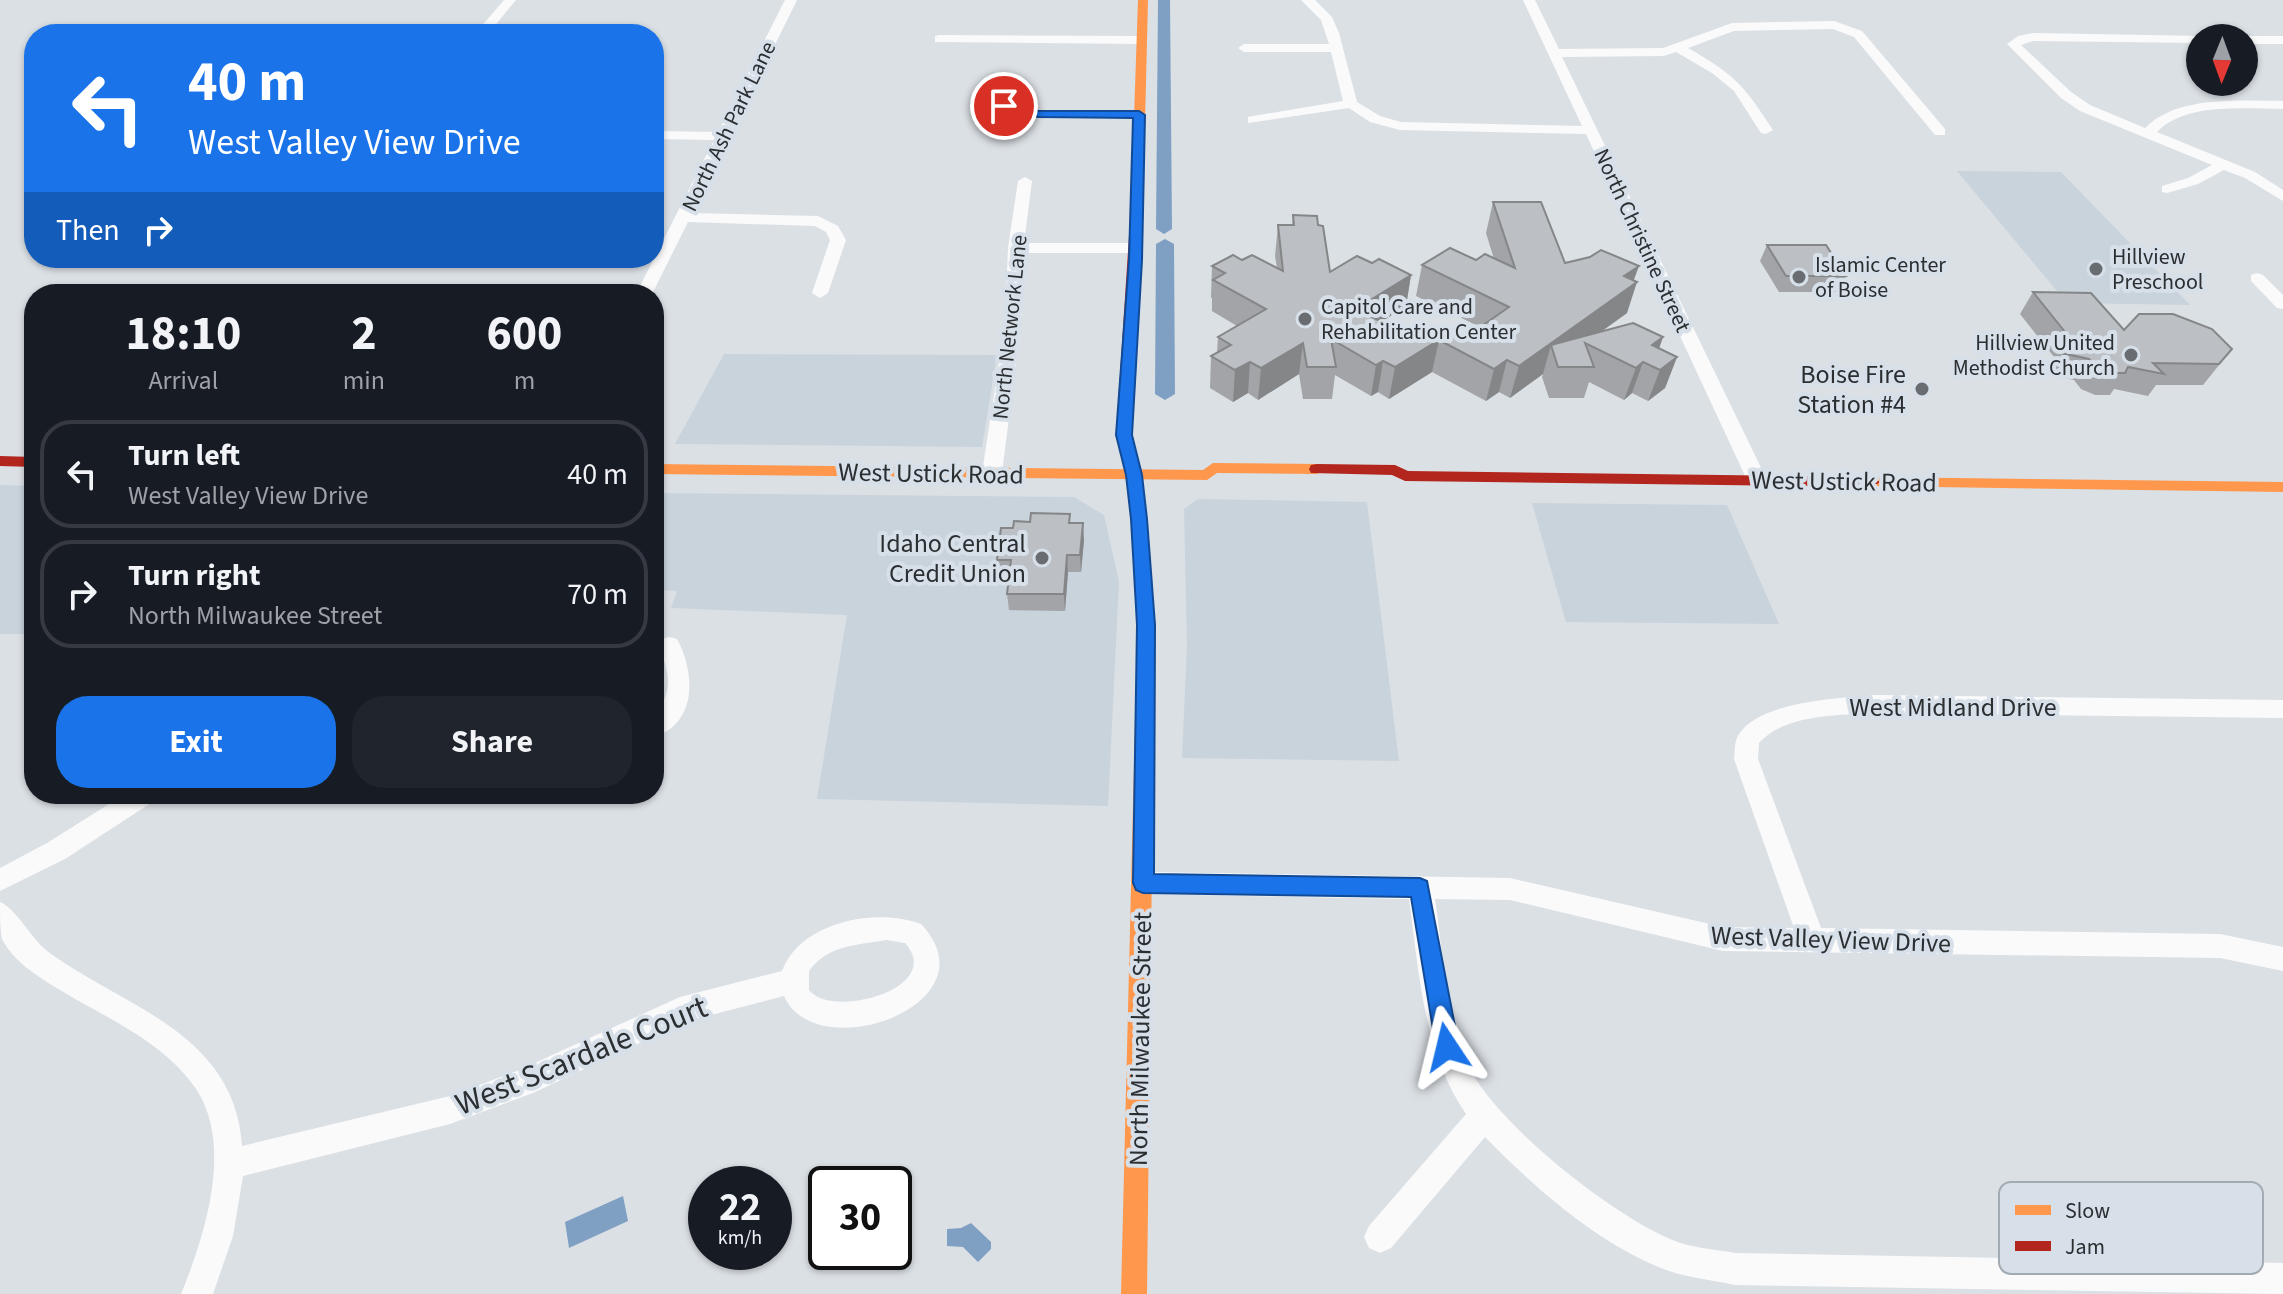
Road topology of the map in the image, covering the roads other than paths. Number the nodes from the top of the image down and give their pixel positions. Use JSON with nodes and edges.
{"nodes":[{"id":1,"x":510,"y":0,"type":"edge"},
{"id":2,"x":791,"y":0,"type":"edge"},
{"id":3,"x":1143,"y":0,"type":"edge"},
{"id":4,"x":1307,"y":0,"type":"edge"},
{"id":5,"x":1529,"y":0,"type":"edge"},
{"id":6,"x":490,"y":24,"type":"edge"},
{"id":7,"x":939,"y":39,"type":"dead end"},
{"id":8,"x":2186,"y":39,"type":"edge"},
{"id":9,"x":1141,"y":40,"type":"junction"},
{"id":10,"x":2258,"y":40,"type":"edge"},
{"id":11,"x":2283,"y":40,"type":"edge"},
{"id":12,"x":1244,"y":48,"type":"dead end"},
{"id":13,"x":1336,"y":48,"type":"junction"},
{"id":14,"x":1679,"y":48,"type":"junction"},
{"id":15,"x":1555,"y":53,"type":"junction"},
{"id":16,"x":1351,"y":104,"type":"junction"},
{"id":17,"x":2283,"y":105,"type":"edge"},
{"id":18,"x":1004,"y":106,"type":"dead end"},
{"id":19,"x":1139,"y":115,"type":"junction"},
{"id":20,"x":1253,"y":120,"type":"dead end"},
{"id":21,"x":1591,"y":130,"type":"junction"},
{"id":22,"x":1766,"y":130,"type":"dead end"},
{"id":23,"x":1940,"y":132,"type":"dead end"},
{"id":24,"x":2147,"y":134,"type":"junction"},
{"id":25,"x":664,"y":135,"type":"edge"},
{"id":26,"x":723,"y":136,"type":"junction"},
{"id":27,"x":2224,"y":164,"type":"junction"},
{"id":28,"x":1025,"y":181,"type":"dead end"},
{"id":29,"x":2167,"y":189,"type":"dead end"},
{"id":30,"x":2283,"y":197,"type":"edge"},
{"id":31,"x":682,"y":217,"type":"junction"},
{"id":32,"x":1016,"y":248,"type":"junction"},
{"id":33,"x":1136,"y":248,"type":"junction"},
{"id":34,"x":664,"y":253,"type":"edge"},
{"id":35,"x":2257,"y":278,"type":"dead end"},
{"id":36,"x":2276,"y":291,"type":"edge"},
{"id":37,"x":820,"y":293,"type":"dead end"},
{"id":38,"x":2283,"y":304,"type":"edge"},
{"id":39,"x":0,"y":461,"type":"edge"},
{"id":40,"x":24,"y":462,"type":"edge"},
{"id":41,"x":664,"y":469,"type":"edge"},
{"id":42,"x":992,"y":473,"type":"junction"},
{"id":43,"x":1134,"y":475,"type":"junction"},
{"id":44,"x":1757,"y":480,"type":"junction"},
{"id":45,"x":2283,"y":487,"type":"edge"},
{"id":46,"x":669,"y":645,"type":"dead end"},
{"id":47,"x":2283,"y":709,"type":"edge"},
{"id":48,"x":664,"y":719,"type":"edge"},
{"id":49,"x":130,"y":804,"type":"edge"},
{"id":50,"x":0,"y":880,"type":"edge"},
{"id":51,"x":1143,"y":883,"type":"junction"},
{"id":52,"x":1420,"y":888,"type":"junction"},
{"id":53,"x":0,"y":914,"type":"edge"},
{"id":54,"x":1812,"y":940,"type":"junction"},
{"id":55,"x":2283,"y":959,"type":"edge"},
{"id":56,"x":794,"y":981,"type":"junction"},
{"id":57,"x":1484,"y":1116,"type":"junction"},
{"id":58,"x":229,"y":1164,"type":"junction"},
{"id":59,"x":1380,"y":1237,"type":"dead end"},
{"id":60,"x":1999,"y":1274,"type":"edge"},
{"id":61,"x":2009,"y":1274,"type":"edge"},
{"id":62,"x":2283,"y":1279,"type":"edge"},
{"id":63,"x":197,"y":1294,"type":"edge"},
{"id":64,"x":1134,"y":1294,"type":"edge"}],
"edges":[{"from":1,"to":6,"type":"street"},
{"from":2,"to":26,"type":"street","name":"North Ash Park Lane"},
{"from":3,"to":9,"type":"main road","name":"North Milwaukee Street"},
{"from":4,"to":13,"type":"street"},
{"from":5,"to":15,"type":"street","name":"North Christine Street"},
{"from":7,"to":9,"type":"street"},
{"from":8,"to":24,"type":"street"},
{"from":9,"to":19,"type":"main road","name":"North Milwaukee Street"},
{"from":10,"to":11,"type":"street"},
{"from":12,"to":13,"type":"street"},
{"from":13,"to":16,"type":"street"},
{"from":14,"to":15,"type":"street"},
{"from":14,"to":22,"type":"street"},
{"from":14,"to":23,"type":"street"},
{"from":15,"to":21,"type":"street","name":"North Christine Street"},
{"from":16,"to":20,"type":"street"},
{"from":16,"to":21,"type":"street"},
{"from":17,"to":24,"type":"street"},
{"from":18,"to":19,"type":"street"},
{"from":19,"to":33,"type":"main road","name":"North Milwaukee Street"},
{"from":21,"to":44,"type":"street","name":"North Christine Street"},
{"from":24,"to":27,"type":"street"},
{"from":25,"to":26,"type":"street"},
{"from":26,"to":31,"type":"street","name":"North Ash Park Lane"},
{"from":27,"to":29,"type":"street"},
{"from":27,"to":30,"type":"street"},
{"from":28,"to":32,"type":"street","name":"North Network Lane"},
{"from":31,"to":34,"type":"street","name":"North Ash Park Lane"},
{"from":31,"to":37,"type":"street"},
{"from":32,"to":33,"type":"street"},
{"from":32,"to":42,"type":"street","name":"North Network Lane"},
{"from":33,"to":43,"type":"main road","name":"North Milwaukee Street"},
{"from":35,"to":36,"type":"street"},
{"from":36,"to":38,"type":"street"},
{"from":39,"to":40,"type":"main road"},
{"from":41,"to":42,"type":"main road","name":"West Ustick Road"},
{"from":42,"to":43,"type":"main road","name":"West Ustick Road"},
{"from":43,"to":44,"type":"main road","name":"West Ustick Road"},
{"from":43,"to":51,"type":"main road","name":"North Milwaukee Street"},
{"from":44,"to":45,"type":"main road","name":"West Ustick Road"},
{"from":46,"to":48,"type":"street"},
{"from":47,"to":54,"type":"street","name":"West Midland Drive"},
{"from":49,"to":50,"type":"street"},
{"from":51,"to":52,"type":"street","name":"West Valley View Drive"},
{"from":51,"to":64,"type":"main road","name":"North Milwaukee Street"},
{"from":52,"to":54,"type":"street","name":"West Valley View Drive"},
{"from":52,"to":57,"type":"street"},
{"from":53,"to":58,"type":"street"},
{"from":54,"to":55,"type":"street","name":"West Valley View Drive"},
{"from":56,"to":56,"type":"street"},
{"from":56,"to":58,"type":"street","name":"West Scardale Court"},
{"from":57,"to":59,"type":"street"},
{"from":57,"to":60,"type":"street"},
{"from":58,"to":63,"type":"street"},
{"from":61,"to":62,"type":"street"}]}
